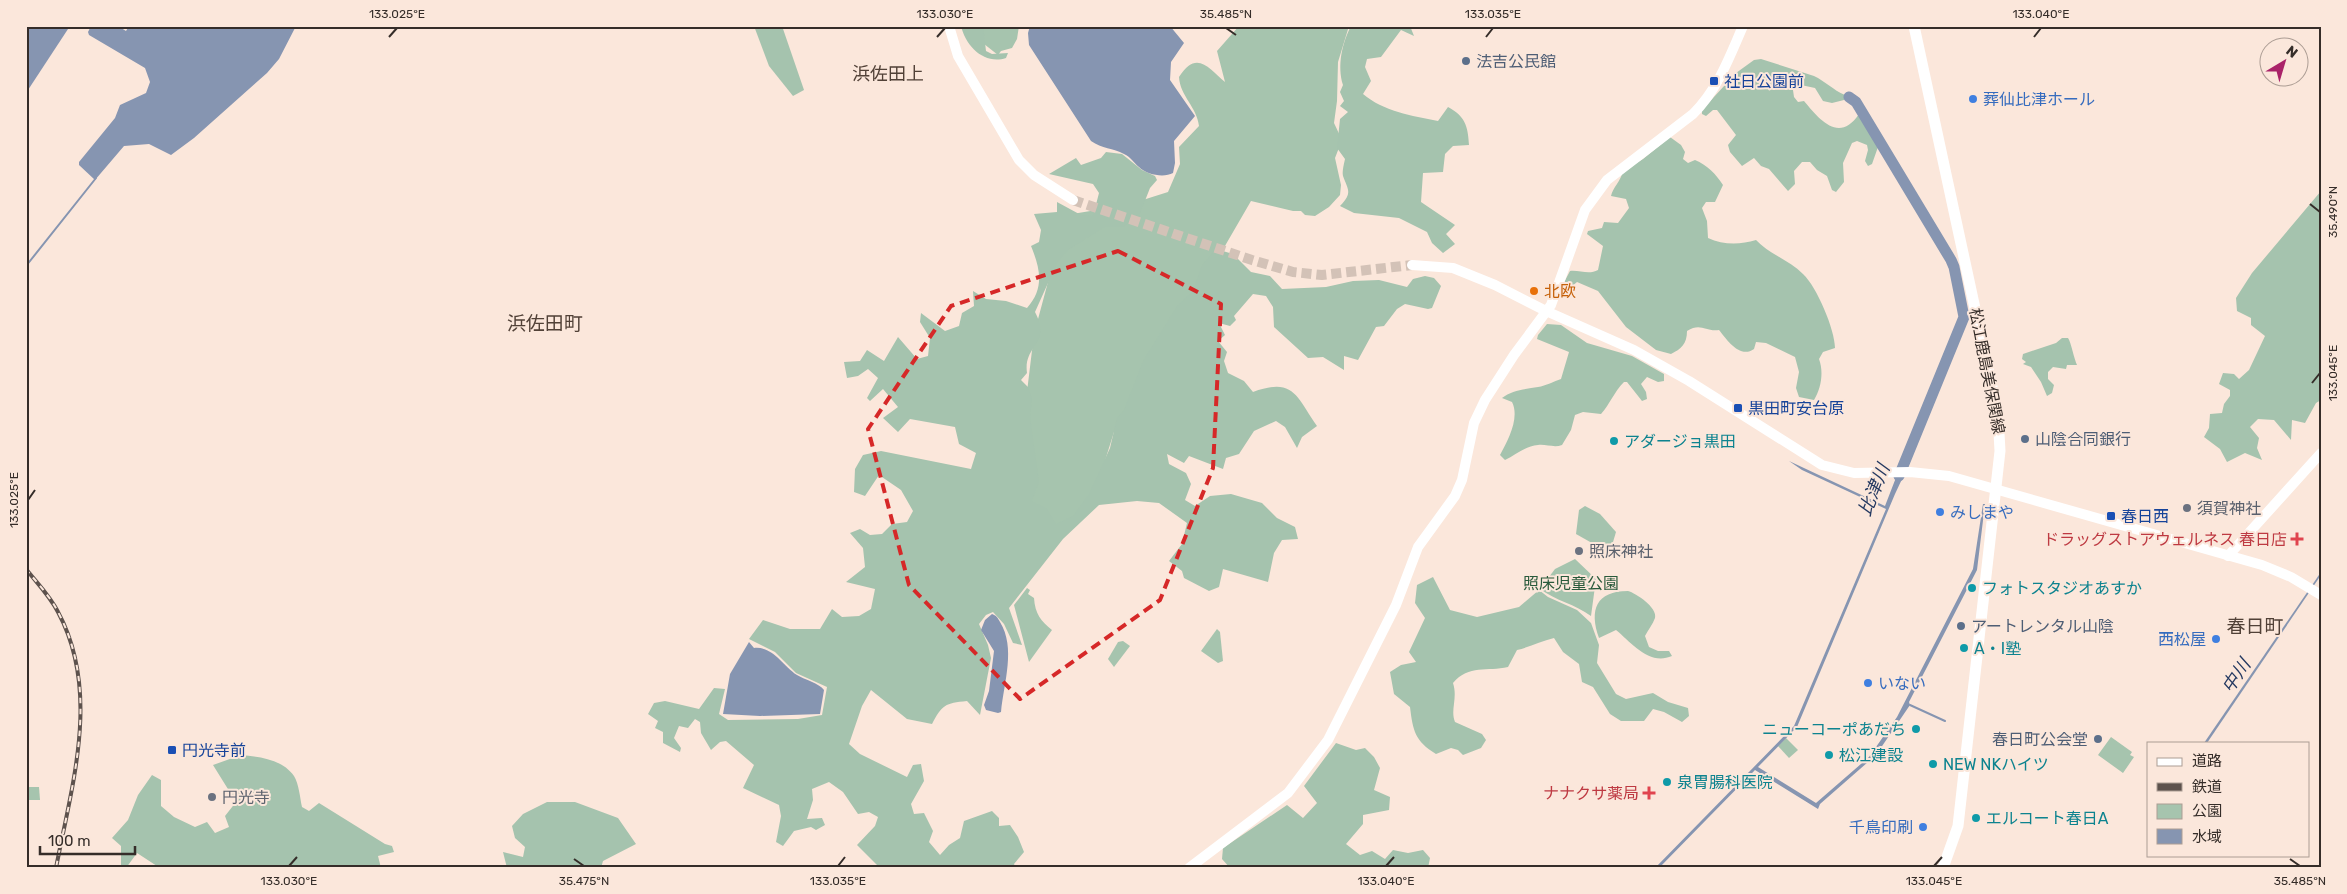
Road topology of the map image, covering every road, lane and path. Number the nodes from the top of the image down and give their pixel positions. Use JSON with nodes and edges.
{"nodes":[{"id":1,"x":949,"y":26,"type":"edge"},
{"id":2,"x":1743,"y":26,"type":"edge"},
{"id":3,"x":1914,"y":26,"type":"edge"},
{"id":4,"x":1073,"y":200,"type":"tunnel mouth"},
{"id":5,"x":1412,"y":265,"type":"tunnel mouth"},
{"id":6,"x":1546,"y":311,"type":"junction"},
{"id":7,"x":2321,"y":454,"type":"edge"},
{"id":8,"x":1996,"y":490,"type":"junction"},
{"id":9,"x":2228,"y":556,"type":"junction"},
{"id":10,"x":2319,"y":594,"type":"edge"},
{"id":11,"x":1189,"y":868,"type":"edge"},
{"id":12,"x":1943,"y":868,"type":"edge"}],
"edges":[{"from":1,"to":4,"type":"street"},
{"from":2,"to":6,"type":"street"},
{"from":3,"to":8,"type":"main road","name":"松江鹿島美保関線"},
{"from":5,"to":6,"type":"street"},
{"from":6,"to":8,"type":"street"},
{"from":6,"to":11,"type":"street"},
{"from":7,"to":9,"type":"street"},
{"from":8,"to":9,"type":"street"},
{"from":8,"to":12,"type":"main road","name":"松江鹿島美保関線"},
{"from":9,"to":10,"type":"street"}]}
